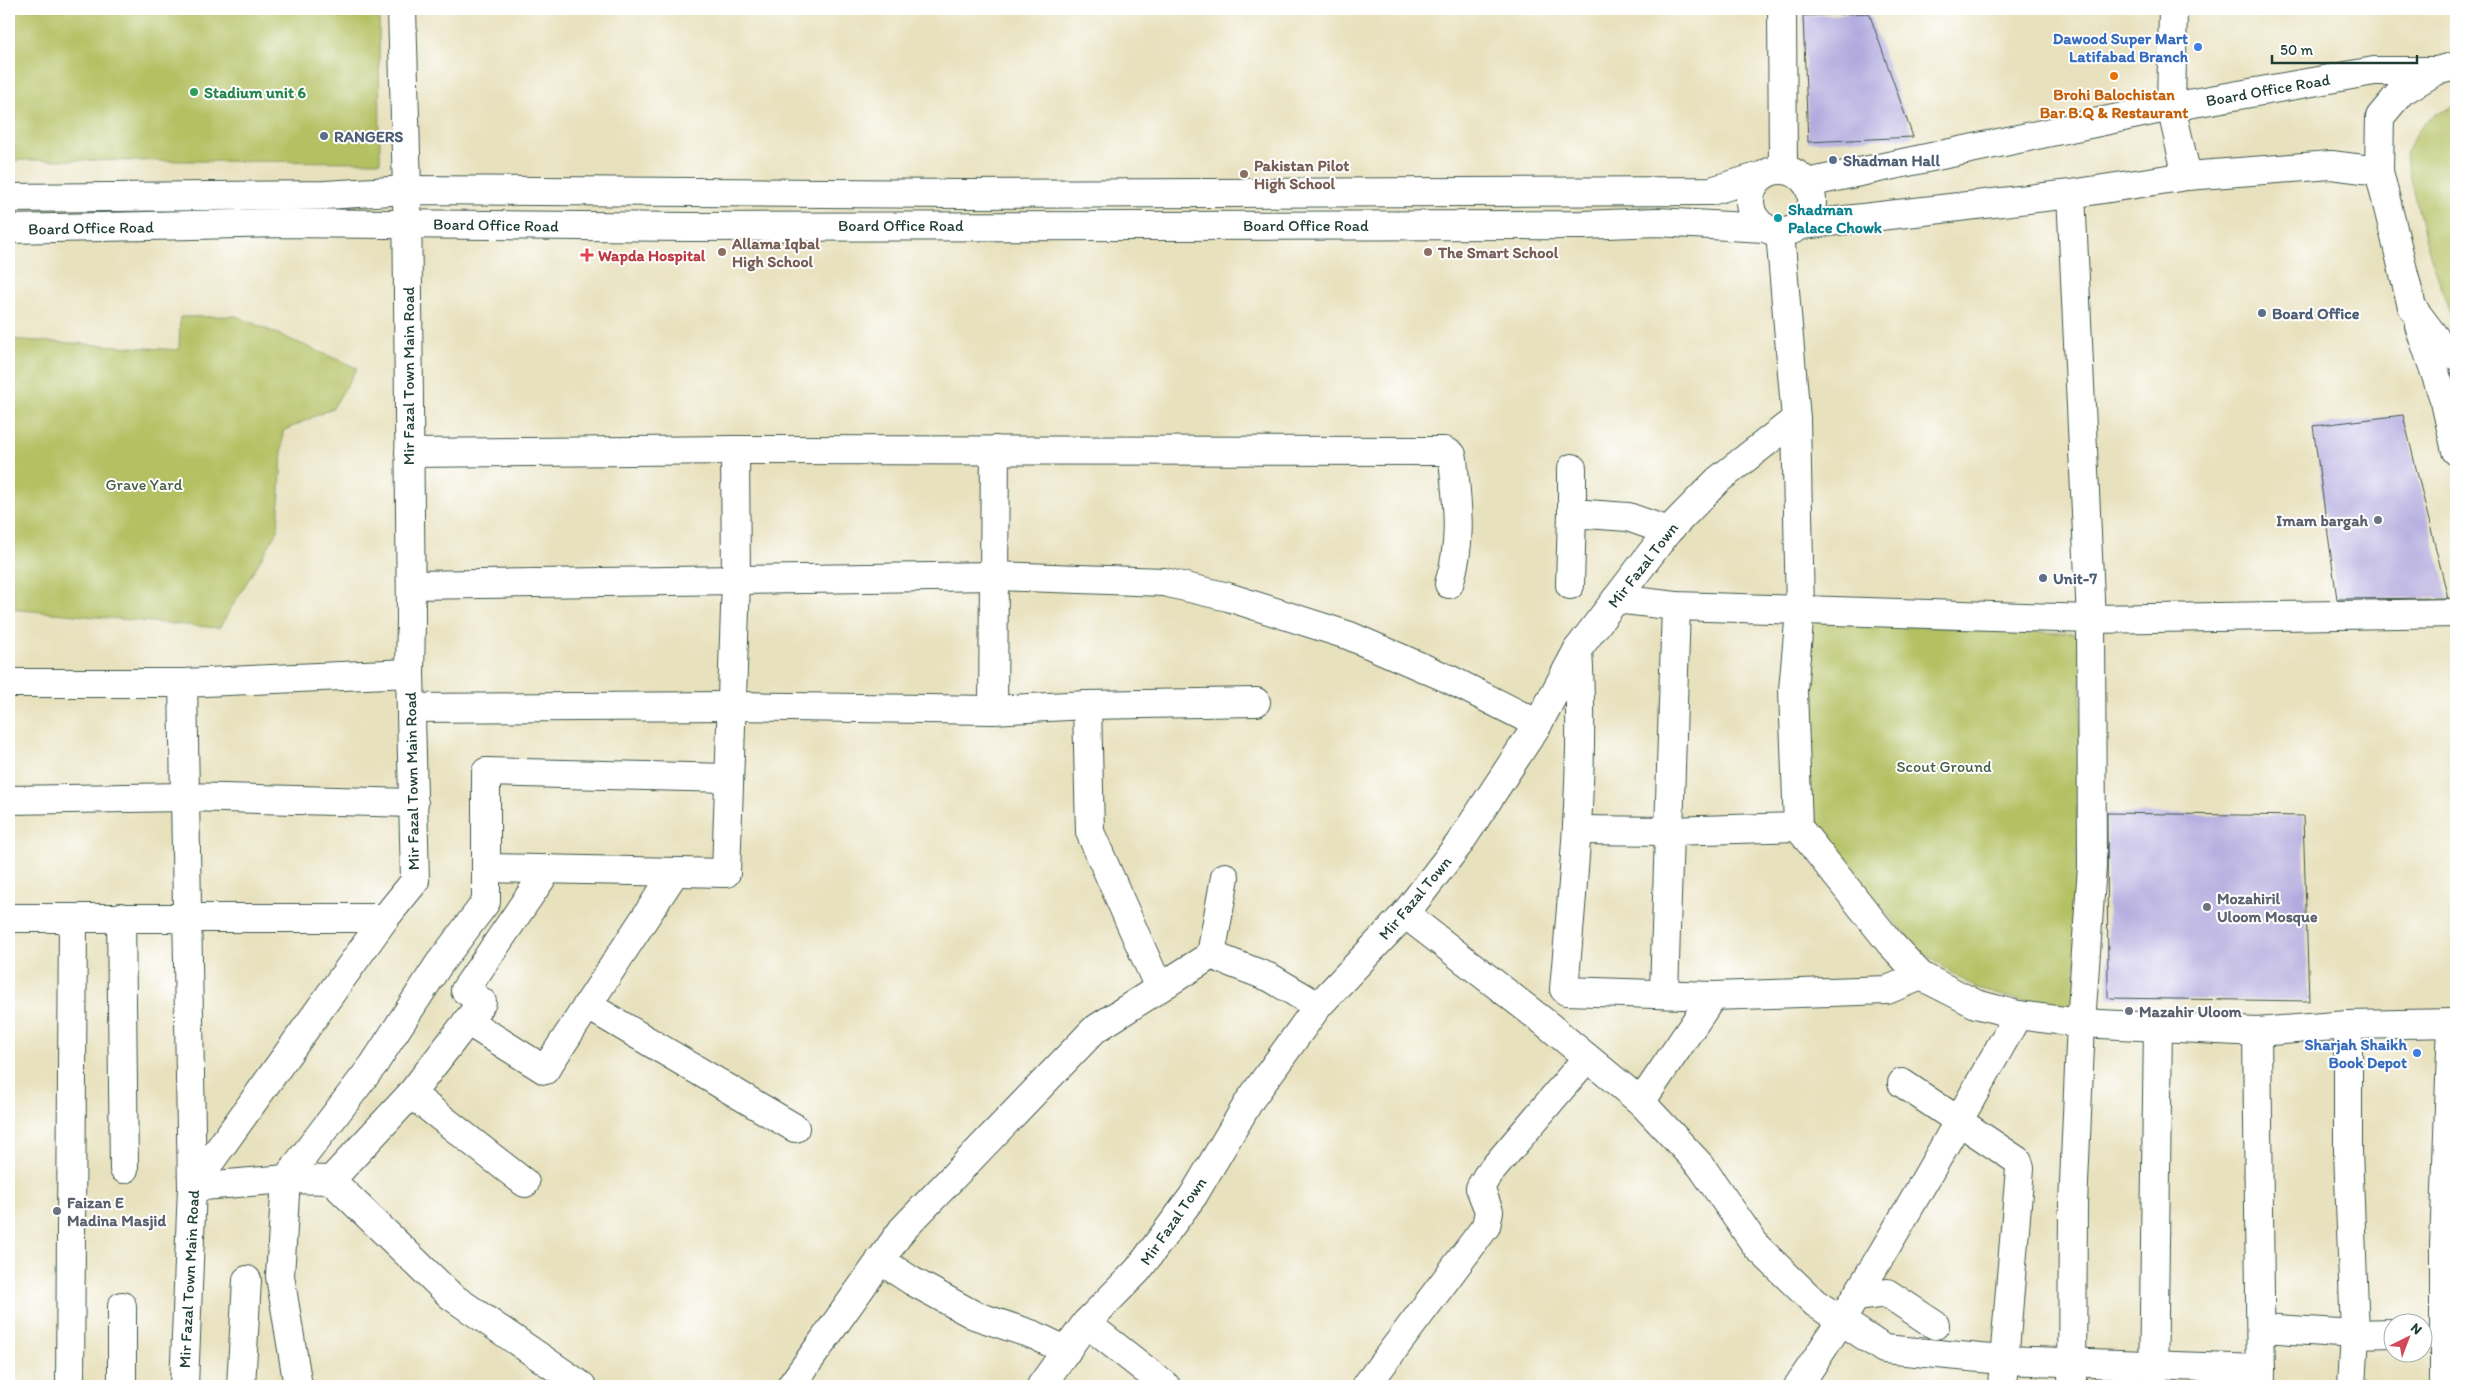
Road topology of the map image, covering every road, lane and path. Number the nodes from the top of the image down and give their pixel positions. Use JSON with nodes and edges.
{"nodes":[{"id":1,"x":402,"y":9,"type":"edge"},
{"id":2,"x":1782,"y":9,"type":"edge"},
{"id":3,"x":2173,"y":9,"type":"edge"},
{"id":4,"x":2446,"y":68,"type":"edge"},
{"id":5,"x":2171,"y":107,"type":"junction"},
{"id":6,"x":2379,"y":171,"type":"junction"},
{"id":7,"x":1772,"y":173,"type":"junction"},
{"id":8,"x":2187,"y":176,"type":"junction"},
{"id":9,"x":1807,"y":184,"type":"junction"},
{"id":10,"x":407,"y":190,"type":"junction"},
{"id":11,"x":2071,"y":194,"type":"junction"},
{"id":12,"x":9,"y":198,"type":"edge"},
{"id":13,"x":408,"y":224,"type":"junction"},
{"id":14,"x":9,"y":229,"type":"edge"},
{"id":15,"x":1782,"y":229,"type":"junction"},
{"id":16,"x":2412,"y":307,"type":"junction"},
{"id":17,"x":2456,"y":356,"type":"edge"},
{"id":18,"x":1796,"y":419,"type":"junction"},
{"id":19,"x":735,"y":450,"type":"junction"},
{"id":20,"x":995,"y":450,"type":"junction"},
{"id":21,"x":2456,"y":451,"type":"edge"},
{"id":22,"x":409,"y":453,"type":"junction"},
{"id":23,"x":1572,"y":468,"type":"dead end"},
{"id":24,"x":1572,"y":513,"type":"junction"},
{"id":25,"x":1668,"y":531,"type":"junction"},
{"id":26,"x":994,"y":576,"type":"junction"},
{"id":27,"x":736,"y":580,"type":"junction"},
{"id":28,"x":1449,"y":584,"type":"dead end"},
{"id":29,"x":411,"y":585,"type":"junction"},
{"id":30,"x":1570,"y":585,"type":"dead end"},
{"id":31,"x":1616,"y":599,"type":"junction"},
{"id":32,"x":1676,"y":606,"type":"junction"},
{"id":33,"x":1800,"y":611,"type":"junction"},
{"id":34,"x":2456,"y":612,"type":"edge"},
{"id":35,"x":2091,"y":619,"type":"junction"},
{"id":36,"x":1578,"y":649,"type":"junction"},
{"id":37,"x":410,"y":673,"type":"junction"},
{"id":38,"x":183,"y":683,"type":"junction"},
{"id":39,"x":9,"y":684,"type":"edge"},
{"id":40,"x":1256,"y":702,"type":"dead end"},
{"id":41,"x":1087,"y":705,"type":"junction"},
{"id":42,"x":731,"y":706,"type":"junction"},
{"id":43,"x":412,"y":708,"type":"junction"},
{"id":44,"x":993,"y":710,"type":"junction"},
{"id":45,"x":1538,"y":724,"type":"junction"},
{"id":46,"x":729,"y":778,"type":"junction"},
{"id":47,"x":185,"y":798,"type":"junction"},
{"id":48,"x":9,"y":800,"type":"edge"},
{"id":49,"x":414,"y":804,"type":"junction"},
{"id":50,"x":1798,"y":827,"type":"junction"},
{"id":51,"x":1578,"y":830,"type":"junction"},
{"id":52,"x":1670,"y":831,"type":"junction"},
{"id":53,"x":486,"y":868,"type":"junction"},
{"id":54,"x":548,"y":869,"type":"junction"},
{"id":55,"x":675,"y":872,"type":"junction"},
{"id":56,"x":1225,"y":877,"type":"dead end"},
{"id":57,"x":1405,"y":914,"type":"junction"},
{"id":58,"x":121,"y":917,"type":"junction"},
{"id":59,"x":9,"y":918,"type":"edge"},
{"id":60,"x":73,"y":918,"type":"junction"},
{"id":61,"x":187,"y":918,"type":"junction"},
{"id":62,"x":385,"y":918,"type":"junction"},
{"id":63,"x":1211,"y":955,"type":"junction"},
{"id":64,"x":1921,"y":976,"type":"junction"},
{"id":65,"x":1159,"y":988,"type":"junction"},
{"id":66,"x":1564,"y":989,"type":"junction"},
{"id":67,"x":1664,"y":994,"type":"junction"},
{"id":68,"x":1713,"y":996,"type":"junction"},
{"id":69,"x":587,"y":1005,"type":"junction"},
{"id":70,"x":1318,"y":1006,"type":"junction"},
{"id":71,"x":2018,"y":1015,"type":"junction"},
{"id":72,"x":467,"y":1021,"type":"junction"},
{"id":73,"x":1543,"y":1021,"type":"junction"},
{"id":74,"x":2081,"y":1023,"type":"junction"},
{"id":75,"x":2454,"y":1023,"type":"edge"},
{"id":76,"x":2348,"y":1025,"type":"junction"},
{"id":77,"x":2158,"y":1027,"type":"junction"},
{"id":78,"x":2258,"y":1032,"type":"junction"},
{"id":79,"x":1586,"y":1059,"type":"junction"},
{"id":80,"x":1902,"y":1083,"type":"dead end"},
{"id":81,"x":410,"y":1094,"type":"junction"},
{"id":82,"x":1641,"y":1102,"type":"junction"},
{"id":83,"x":1958,"y":1121,"type":"junction"},
{"id":84,"x":796,"y":1128,"type":"dead end"},
{"id":85,"x":124,"y":1169,"type":"dead end"},
{"id":86,"x":286,"y":1179,"type":"junction"},
{"id":87,"x":331,"y":1180,"type":"junction"},
{"id":88,"x":525,"y":1183,"type":"dead end"},
{"id":89,"x":192,"y":1187,"type":"junction"},
{"id":90,"x":880,"y":1260,"type":"junction"},
{"id":91,"x":247,"y":1280,"type":"dead end"},
{"id":92,"x":1858,"y":1297,"type":"junction"},
{"id":93,"x":122,"y":1306,"type":"dead end"},
{"id":94,"x":1842,"y":1321,"type":"junction"},
{"id":95,"x":1086,"y":1323,"type":"junction"},
{"id":96,"x":1935,"y":1325,"type":"dead end"},
{"id":97,"x":2262,"y":1328,"type":"junction"},
{"id":98,"x":2382,"y":1333,"type":"edge"},
{"id":99,"x":2433,"y":1333,"type":"edge"},
{"id":100,"x":2355,"y":1334,"type":"junction"},
{"id":101,"x":1067,"y":1351,"type":"junction"},
{"id":102,"x":2002,"y":1373,"type":"edge"},
{"id":103,"x":2072,"y":1374,"type":"edge"},
{"id":104,"x":2153,"y":1375,"type":"edge"},
{"id":105,"x":2261,"y":1378,"type":"edge"},
{"id":106,"x":576,"y":1385,"type":"edge"},
{"id":107,"x":70,"y":1386,"type":"edge"},
{"id":108,"x":122,"y":1386,"type":"edge"},
{"id":109,"x":184,"y":1386,"type":"edge"},
{"id":110,"x":241,"y":1386,"type":"edge"},
{"id":111,"x":298,"y":1386,"type":"edge"},
{"id":112,"x":791,"y":1386,"type":"edge"},
{"id":113,"x":1041,"y":1386,"type":"edge"},
{"id":114,"x":1166,"y":1386,"type":"edge"},
{"id":115,"x":1366,"y":1386,"type":"edge"},
{"id":116,"x":1798,"y":1386,"type":"edge"},
{"id":117,"x":2352,"y":1386,"type":"edge"},
{"id":118,"x":2444,"y":1386,"type":"edge"}],
"edges":[{"from":1,"to":10,"type":"street","name":"Mir Fazal Town Main Road"},
{"from":2,"to":7,"type":"street"},
{"from":3,"to":5,"type":"street"},
{"from":4,"to":5,"type":"street","name":"Board Office Road"},
{"from":4,"to":6,"type":"street"},
{"from":5,"to":8,"type":"street"},
{"from":5,"to":9,"type":"street","name":"Board Office Road"},
{"from":6,"to":8,"type":"street","name":"Board Office Road"},
{"from":6,"to":16,"type":"street"},
{"from":7,"to":9,"type":"street"},
{"from":7,"to":10,"type":"street","name":"Board Office Road"},
{"from":7,"to":15,"type":"street"},
{"from":8,"to":11,"type":"street","name":"Board Office Road"},
{"from":9,"to":15,"type":"street"},
{"from":10,"to":12,"type":"street","name":"Board Office Road"},
{"from":10,"to":13,"type":"street","name":"Mir Fazal Town Main Road"},
{"from":11,"to":15,"type":"street","name":"Board Office Road"},
{"from":11,"to":35,"type":"street"},
{"from":13,"to":14,"type":"street","name":"Board Office Road"},
{"from":13,"to":15,"type":"street","name":"Board Office Road"},
{"from":13,"to":22,"type":"street","name":"Mir Fazal Town Main Road"},
{"from":15,"to":18,"type":"street"},
{"from":16,"to":17,"type":"street"},
{"from":16,"to":21,"type":"street"},
{"from":18,"to":25,"type":"street","name":"Mir Fazal Town"},
{"from":18,"to":33,"type":"street"},
{"from":19,"to":20,"type":"street"},
{"from":19,"to":22,"type":"street"},
{"from":19,"to":27,"type":"street"},
{"from":20,"to":26,"type":"street"},
{"from":20,"to":28,"type":"street"},
{"from":22,"to":29,"type":"street","name":"Mir Fazal Town Main Road"},
{"from":23,"to":24,"type":"street"},
{"from":24,"to":25,"type":"street"},
{"from":24,"to":30,"type":"street"},
{"from":25,"to":31,"type":"street","name":"Mir Fazal Town"},
{"from":26,"to":27,"type":"street"},
{"from":26,"to":44,"type":"street"},
{"from":26,"to":45,"type":"street"},
{"from":27,"to":29,"type":"street"},
{"from":27,"to":42,"type":"street"},
{"from":29,"to":37,"type":"street","name":"Mir Fazal Town Main Road"},
{"from":31,"to":32,"type":"street"},
{"from":31,"to":36,"type":"street","name":"Mir Fazal Town"},
{"from":32,"to":33,"type":"street"},
{"from":32,"to":52,"type":"street"},
{"from":33,"to":35,"type":"street"},
{"from":33,"to":50,"type":"street"},
{"from":34,"to":35,"type":"street"},
{"from":35,"to":74,"type":"street"},
{"from":36,"to":45,"type":"street","name":"Mir Fazal Town"},
{"from":36,"to":51,"type":"street"},
{"from":37,"to":38,"type":"street"},
{"from":37,"to":43,"type":"street","name":"Mir Fazal Town Main Road"},
{"from":38,"to":39,"type":"street"},
{"from":38,"to":47,"type":"street"},
{"from":40,"to":41,"type":"street"},
{"from":41,"to":44,"type":"street"},
{"from":41,"to":65,"type":"street"},
{"from":42,"to":43,"type":"street"},
{"from":42,"to":44,"type":"street"},
{"from":42,"to":46,"type":"street"},
{"from":43,"to":49,"type":"street","name":"Mir Fazal Town Main Road"},
{"from":45,"to":57,"type":"street","name":"Mir Fazal Town"},
{"from":46,"to":53,"type":"street"},
{"from":46,"to":55,"type":"street"},
{"from":47,"to":48,"type":"street"},
{"from":47,"to":49,"type":"street"},
{"from":47,"to":61,"type":"street"},
{"from":49,"to":62,"type":"street","name":"Mir Fazal Town Main Road"},
{"from":50,"to":52,"type":"street"},
{"from":50,"to":64,"type":"street"},
{"from":51,"to":52,"type":"street"},
{"from":51,"to":66,"type":"street"},
{"from":52,"to":67,"type":"street"},
{"from":53,"to":54,"type":"street"},
{"from":53,"to":86,"type":"street"},
{"from":54,"to":55,"type":"street"},
{"from":54,"to":72,"type":"street"},
{"from":55,"to":69,"type":"street"},
{"from":56,"to":63,"type":"street"},
{"from":57,"to":70,"type":"street","name":"Mir Fazal Town"},
{"from":57,"to":73,"type":"street"},
{"from":58,"to":60,"type":"street"},
{"from":58,"to":61,"type":"street"},
{"from":58,"to":85,"type":"street"},
{"from":59,"to":60,"type":"street"},
{"from":60,"to":107,"type":"street"},
{"from":61,"to":62,"type":"street"},
{"from":61,"to":89,"type":"street"},
{"from":62,"to":89,"type":"street","name":"Mir Fazal Town Main Road"},
{"from":63,"to":65,"type":"street"},
{"from":63,"to":70,"type":"street"},
{"from":64,"to":68,"type":"street"},
{"from":64,"to":71,"type":"street"},
{"from":65,"to":90,"type":"street"},
{"from":66,"to":67,"type":"street"},
{"from":66,"to":73,"type":"street"},
{"from":67,"to":68,"type":"street"},
{"from":68,"to":82,"type":"street"},
{"from":69,"to":72,"type":"street"},
{"from":69,"to":84,"type":"street"},
{"from":70,"to":95,"type":"street","name":"Mir Fazal Town"},
{"from":71,"to":74,"type":"street"},
{"from":71,"to":83,"type":"street"},
{"from":72,"to":81,"type":"street"},
{"from":73,"to":79,"type":"street"},
{"from":74,"to":77,"type":"street"},
{"from":74,"to":103,"type":"street"},
{"from":75,"to":76,"type":"street"},
{"from":75,"to":99,"type":"street"},
{"from":76,"to":78,"type":"street"},
{"from":76,"to":100,"type":"street"},
{"from":77,"to":78,"type":"street"},
{"from":77,"to":104,"type":"street"},
{"from":78,"to":97,"type":"street"},
{"from":79,"to":82,"type":"street"},
{"from":79,"to":115,"type":"street"},
{"from":80,"to":83,"type":"street"},
{"from":81,"to":87,"type":"street"},
{"from":81,"to":88,"type":"street"},
{"from":82,"to":94,"type":"street"},
{"from":83,"to":92,"type":"street"},
{"from":83,"to":102,"type":"street"},
{"from":86,"to":87,"type":"street"},
{"from":86,"to":89,"type":"street"},
{"from":86,"to":111,"type":"street"},
{"from":87,"to":106,"type":"street"},
{"from":89,"to":109,"type":"street","name":"Mir Fazal Town Main Road"},
{"from":90,"to":101,"type":"street"},
{"from":90,"to":112,"type":"street"},
{"from":91,"to":110,"type":"street"},
{"from":92,"to":94,"type":"street"},
{"from":92,"to":96,"type":"street"},
{"from":93,"to":108,"type":"street"},
{"from":94,"to":102,"type":"street"},
{"from":94,"to":116,"type":"street"},
{"from":95,"to":101,"type":"street","name":"Mir Fazal Town"},
{"from":95,"to":114,"type":"street"},
{"from":97,"to":100,"type":"street"},
{"from":97,"to":105,"type":"street"},
{"from":98,"to":100,"type":"street"},
{"from":99,"to":118,"type":"street"},
{"from":100,"to":117,"type":"street"},
{"from":101,"to":113,"type":"street","name":"Mir Fazal Town"},
{"from":102,"to":103,"type":"street"},
{"from":103,"to":104,"type":"street"},
{"from":104,"to":105,"type":"street"}]}
